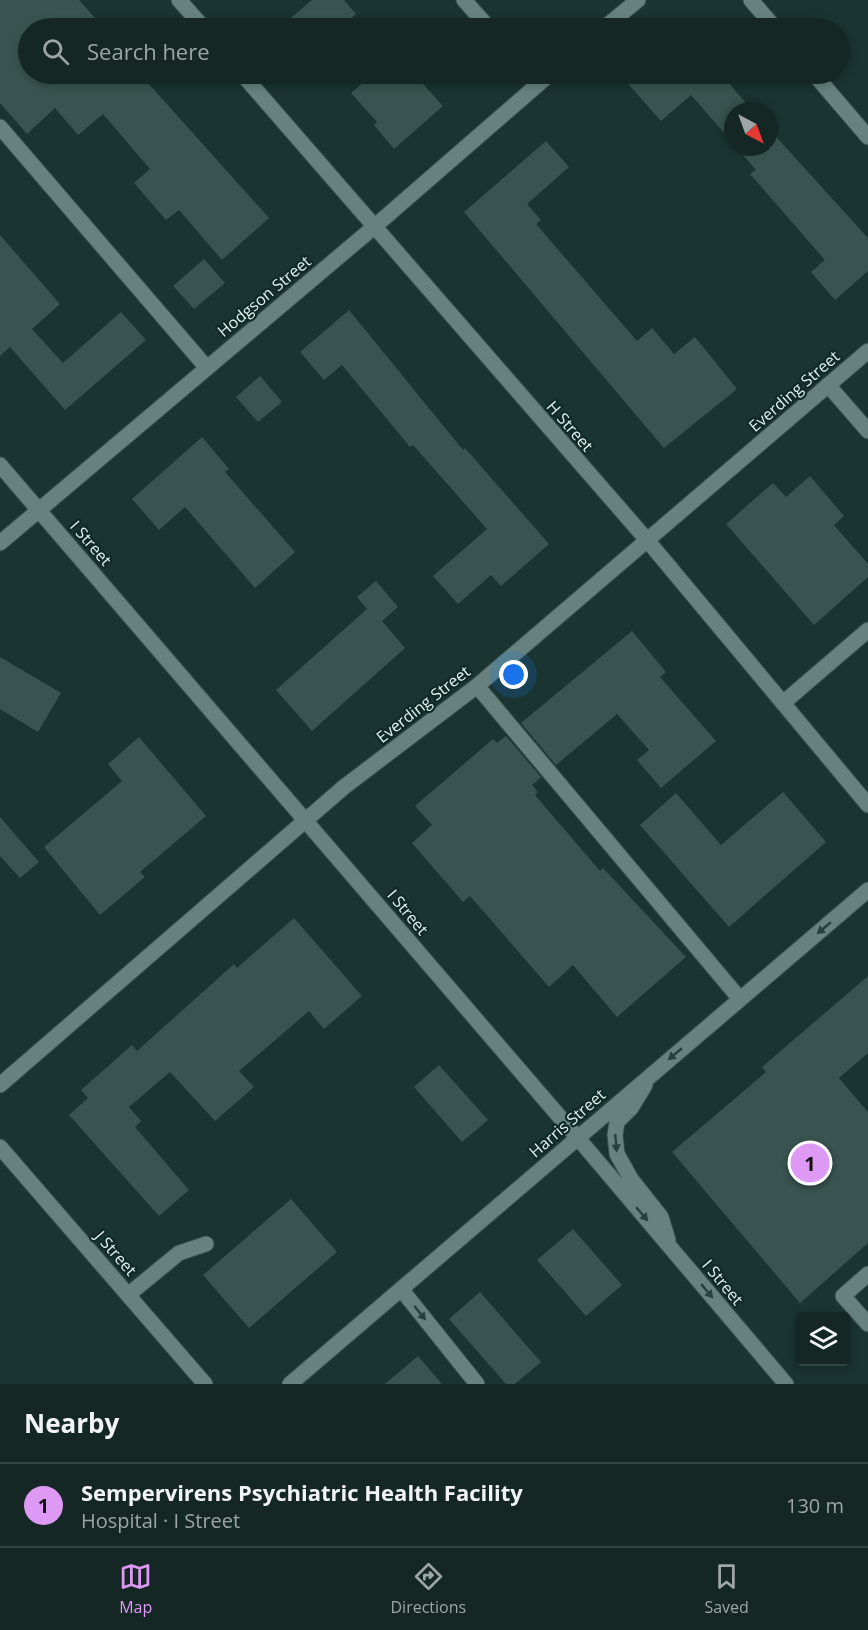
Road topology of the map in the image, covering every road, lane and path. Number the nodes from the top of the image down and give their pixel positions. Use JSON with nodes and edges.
{"nodes":[{"id":1,"x":179,"y":0,"type":"edge"},
{"id":2,"x":464,"y":0,"type":"edge"},
{"id":3,"x":638,"y":0,"type":"edge"},
{"id":4,"x":751,"y":0,"type":"edge"},
{"id":5,"x":195,"y":18,"type":"edge"},
{"id":6,"x":480,"y":18,"type":"edge"},
{"id":7,"x":616,"y":18,"type":"edge"},
{"id":8,"x":766,"y":18,"type":"edge"},
{"id":9,"x":251,"y":84,"type":"edge"},
{"id":10,"x":527,"y":84,"type":"edge"},
{"id":11,"x":823,"y":84,"type":"edge"},
{"id":12,"x":0,"y":127,"type":"edge"},
{"id":13,"x":868,"y":137,"type":"edge"},
{"id":14,"x":374,"y":228,"type":"junction"},
{"id":15,"x":868,"y":351,"type":"edge"},
{"id":16,"x":207,"y":368,"type":"junction"},
{"id":17,"x":828,"y":385,"type":"junction"},
{"id":18,"x":868,"y":431,"type":"edge"},
{"id":19,"x":0,"y":465,"type":"edge"},
{"id":20,"x":39,"y":510,"type":"junction"},
{"id":21,"x":647,"y":540,"type":"junction"},
{"id":22,"x":0,"y":543,"type":"edge"},
{"id":23,"x":868,"y":630,"type":"edge"},
{"id":24,"x":477,"y":686,"type":"junction"},
{"id":25,"x":783,"y":703,"type":"junction"},
{"id":26,"x":868,"y":805,"type":"edge"},
{"id":27,"x":306,"y":821,"type":"junction"},
{"id":28,"x":868,"y":890,"type":"edge"},
{"id":29,"x":740,"y":999,"type":"junction"},
{"id":30,"x":651,"y":1075,"type":"junction"},
{"id":31,"x":0,"y":1085,"type":"edge"},
{"id":32,"x":577,"y":1137,"type":"junction"},
{"id":33,"x":0,"y":1147,"type":"edge"},
{"id":34,"x":206,"y":1244,"type":"dead end"},
{"id":35,"x":669,"y":1246,"type":"junction"},
{"id":36,"x":868,"y":1274,"type":"edge"},
{"id":37,"x":400,"y":1289,"type":"junction"},
{"id":38,"x":128,"y":1295,"type":"junction"},
{"id":39,"x":868,"y":1324,"type":"edge"},
{"id":40,"x":205,"y":1384,"type":"edge"},
{"id":41,"x":290,"y":1384,"type":"edge"},
{"id":42,"x":477,"y":1384,"type":"edge"},
{"id":43,"x":786,"y":1384,"type":"edge"}],
"edges":[{"from":1,"to":5,"type":"street"},
{"from":2,"to":6,"type":"street"},
{"from":3,"to":7,"type":"street"},
{"from":4,"to":8,"type":"street"},
{"from":9,"to":14,"type":"street","name":"H Street"},
{"from":10,"to":14,"type":"street","name":"Hodgson Street"},
{"from":11,"to":13,"type":"street"},
{"from":12,"to":16,"type":"street"},
{"from":14,"to":16,"type":"street","name":"Hodgson Street"},
{"from":14,"to":21,"type":"street","name":"H Street"},
{"from":15,"to":17,"type":"street","name":"Everding Street"},
{"from":16,"to":20,"type":"street","name":"Hodgson Street"},
{"from":17,"to":18,"type":"street"},
{"from":17,"to":21,"type":"street","name":"Everding Street"},
{"from":19,"to":20,"type":"street","name":"I Street"},
{"from":20,"to":22,"type":"street","name":"Hodgson Street"},
{"from":20,"to":27,"type":"street","name":"I Street"},
{"from":21,"to":24,"type":"street","name":"Everding Street"},
{"from":21,"to":25,"type":"street","name":"H Street"},
{"from":23,"to":25,"type":"street"},
{"from":24,"to":27,"type":"street","name":"Everding Street"},
{"from":24,"to":29,"type":"street"},
{"from":25,"to":26,"type":"street","name":"H Street"},
{"from":27,"to":31,"type":"street","name":"Everding Street"},
{"from":27,"to":32,"type":"street","name":"I Street"},
{"from":28,"to":29,"type":"street","name":"Harris Street","one_way":true},
{"from":29,"to":30,"type":"street","name":"Harris Street","one_way":true},
{"from":30,"to":32,"type":"street","name":"Harris Street"},
{"from":30,"to":35,"type":"street","one_way":true},
{"from":32,"to":35,"type":"street","name":"I Street","one_way":true},
{"from":32,"to":37,"type":"street","name":"Harris Street"},
{"from":33,"to":38,"type":"street","name":"J Street"},
{"from":34,"to":38,"type":"street"},
{"from":35,"to":43,"type":"street","name":"I Street","one_way":true},
{"from":36,"to":39,"type":"street"},
{"from":37,"to":41,"type":"street","name":"Harris Street"},
{"from":37,"to":42,"type":"street","one_way":true},
{"from":38,"to":40,"type":"street","name":"J Street"}]}
